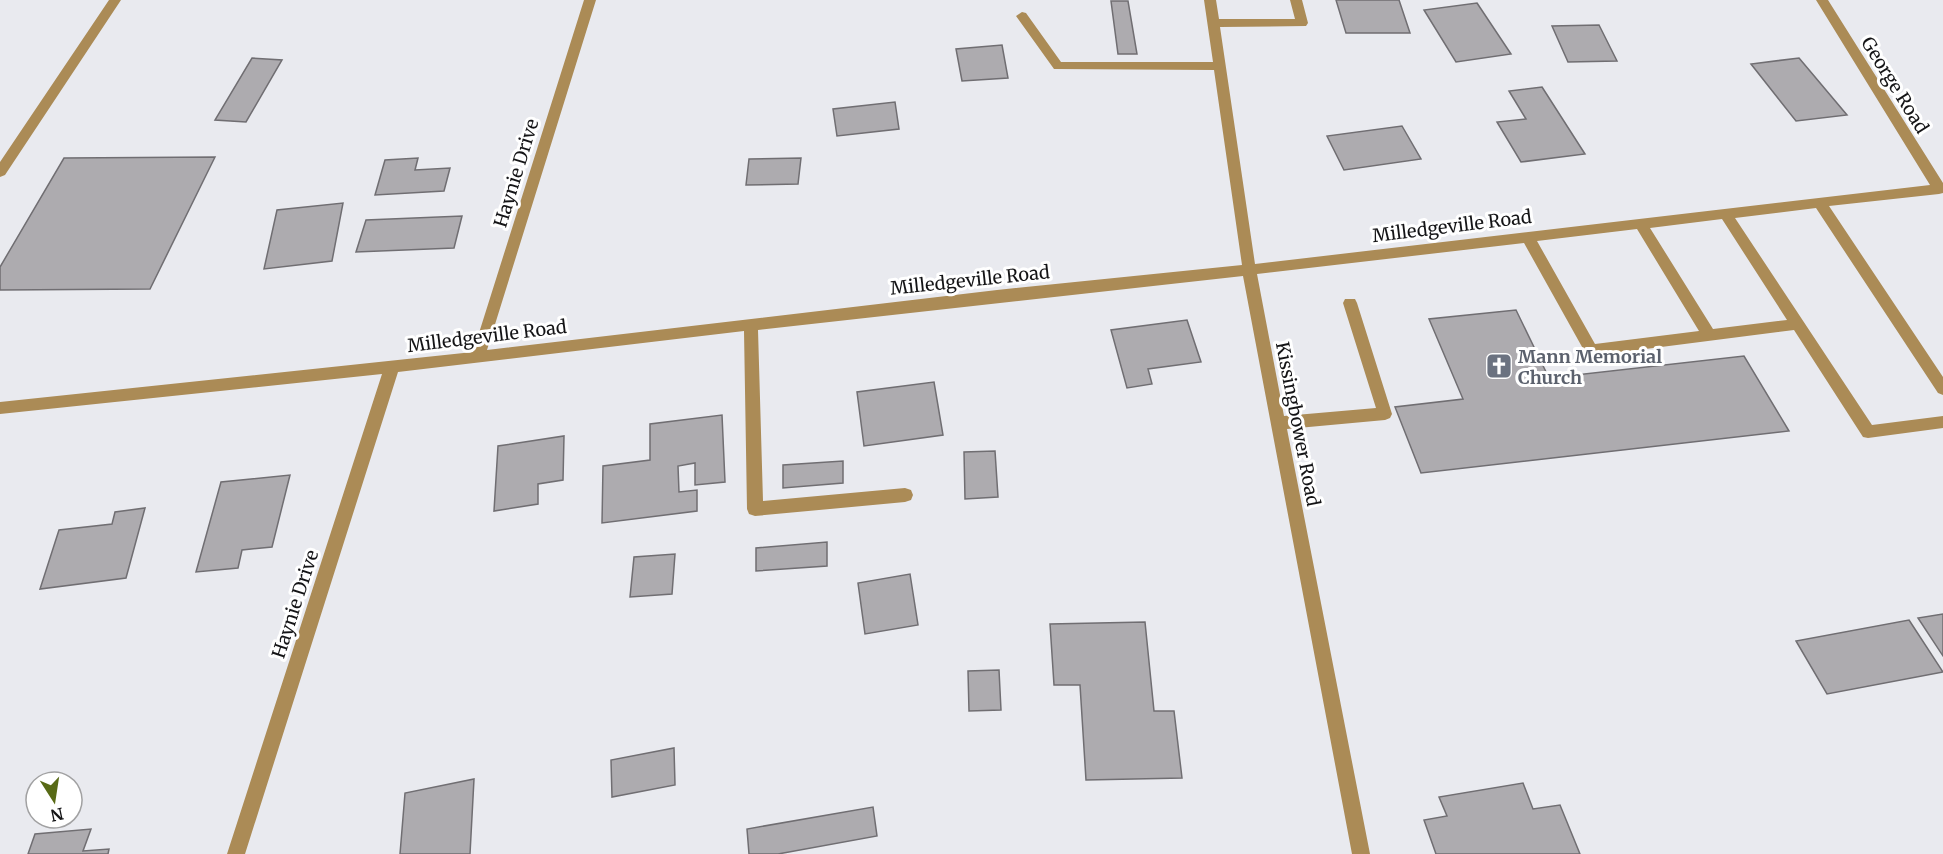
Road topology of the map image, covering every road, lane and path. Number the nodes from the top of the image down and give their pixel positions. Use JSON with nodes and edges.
{"nodes":[{"id":1,"x":115,"y":0,"type":"edge"},
{"id":2,"x":590,"y":0,"type":"edge"},
{"id":3,"x":1210,"y":0,"type":"edge"},
{"id":4,"x":1296,"y":0,"type":"edge"},
{"id":5,"x":1822,"y":0,"type":"edge"},
{"id":6,"x":1022,"y":16,"type":"dead end"},
{"id":7,"x":1213,"y":23,"type":"junction"},
{"id":8,"x":1219,"y":66,"type":"junction"},
{"id":9,"x":0,"y":172,"type":"edge"},
{"id":10,"x":1941,"y":188,"type":"edge"},
{"id":11,"x":1820,"y":203,"type":"junction"},
{"id":12,"x":1726,"y":214,"type":"junction"},
{"id":13,"x":1641,"y":224,"type":"junction"},
{"id":14,"x":1528,"y":237,"type":"junction"},
{"id":15,"x":1249,"y":270,"type":"junction"},
{"id":16,"x":1350,"y":303,"type":"dead end"},
{"id":17,"x":1798,"y":324,"type":"junction"},
{"id":18,"x":751,"y":325,"type":"junction"},
{"id":19,"x":1709,"y":335,"type":"junction"},
{"id":20,"x":478,"y":357,"type":"junction"},
{"id":21,"x":392,"y":367,"type":"junction"},
{"id":22,"x":1943,"y":388,"type":"edge"},
{"id":23,"x":0,"y":408,"type":"edge"},
{"id":24,"x":1943,"y":422,"type":"edge"},
{"id":25,"x":1278,"y":423,"type":"junction"},
{"id":26,"x":905,"y":495,"type":"dead end"},
{"id":27,"x":236,"y":854,"type":"edge"},
{"id":28,"x":1361,"y":854,"type":"edge"}],
"edges":[{"from":1,"to":9,"type":"street"},
{"from":2,"to":20,"type":"street","name":"Haynie Drive"},
{"from":3,"to":7,"type":"street","name":"Kissingbower Road"},
{"from":4,"to":7,"type":"street"},
{"from":5,"to":10,"type":"street","name":"George Road"},
{"from":6,"to":8,"type":"street"},
{"from":7,"to":8,"type":"street","name":"Kissingbower Road"},
{"from":8,"to":15,"type":"street","name":"Kissingbower Road"},
{"from":10,"to":11,"type":"street","name":"Milledgeville Road"},
{"from":11,"to":12,"type":"street","name":"Milledgeville Road"},
{"from":11,"to":22,"type":"street"},
{"from":12,"to":13,"type":"street","name":"Milledgeville Road"},
{"from":12,"to":17,"type":"street"},
{"from":13,"to":14,"type":"street","name":"Milledgeville Road"},
{"from":13,"to":19,"type":"street"},
{"from":14,"to":15,"type":"street","name":"Milledgeville Road"},
{"from":14,"to":19,"type":"street"},
{"from":15,"to":18,"type":"street","name":"Milledgeville Road"},
{"from":15,"to":25,"type":"street","name":"Kissingbower Road"},
{"from":16,"to":25,"type":"street"},
{"from":17,"to":19,"type":"street"},
{"from":17,"to":24,"type":"street"},
{"from":18,"to":20,"type":"street","name":"Milledgeville Road"},
{"from":18,"to":26,"type":"street"},
{"from":20,"to":21,"type":"street","name":"Milledgeville Road"},
{"from":21,"to":23,"type":"street","name":"Milledgeville Road"},
{"from":21,"to":27,"type":"street","name":"Haynie Drive"},
{"from":25,"to":28,"type":"street","name":"Kissingbower Road"}]}
